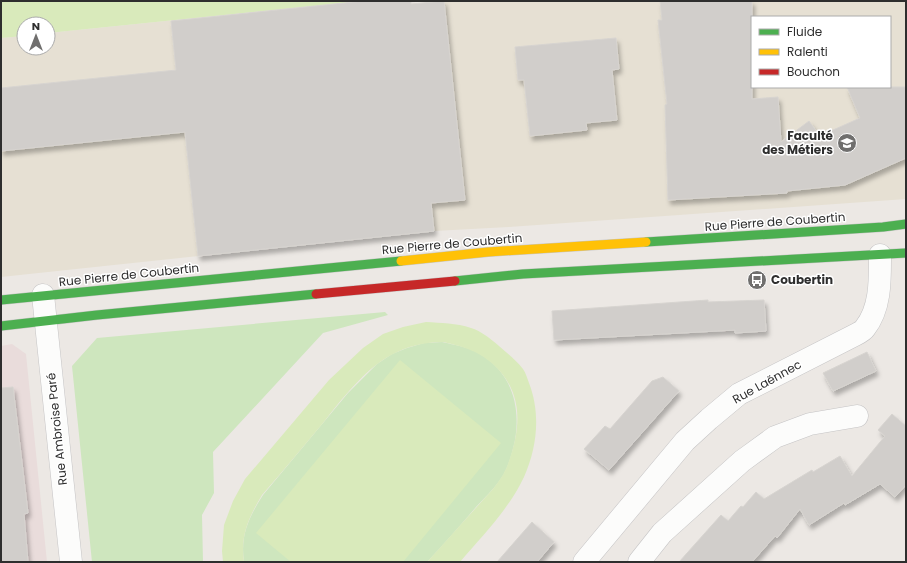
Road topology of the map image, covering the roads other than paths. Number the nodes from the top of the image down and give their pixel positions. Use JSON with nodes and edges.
{"nodes":[{"id":1,"x":906,"y":224,"type":"edge"},
{"id":2,"x":906,"y":253,"type":"edge"},
{"id":3,"x":880,"y":255,"type":"junction"},
{"id":4,"x":43,"y":295,"type":"junction"},
{"id":5,"x":1,"y":300,"type":"edge"},
{"id":6,"x":46,"y":322,"type":"junction"},
{"id":7,"x":1,"y":326,"type":"edge"},
{"id":8,"x":857,"y":416,"type":"dead end"},
{"id":9,"x":71,"y":562,"type":"edge"},
{"id":10,"x":584,"y":562,"type":"edge"},
{"id":11,"x":639,"y":562,"type":"edge"}],
"edges":[{"from":1,"to":4,"type":"main road","name":"Rue Pierre de Coubertin"},
{"from":2,"to":3,"type":"main road"},
{"from":3,"to":6,"type":"main road"},
{"from":3,"to":10,"type":"street","name":"Rue Laënnec"},
{"from":4,"to":5,"type":"main road","name":"Rue Pierre de Coubertin"},
{"from":4,"to":6,"type":"street","name":"Rue Ambroise Paré"},
{"from":6,"to":7,"type":"main road"},
{"from":6,"to":9,"type":"street","name":"Rue Ambroise Paré"},
{"from":8,"to":11,"type":"street"}]}
